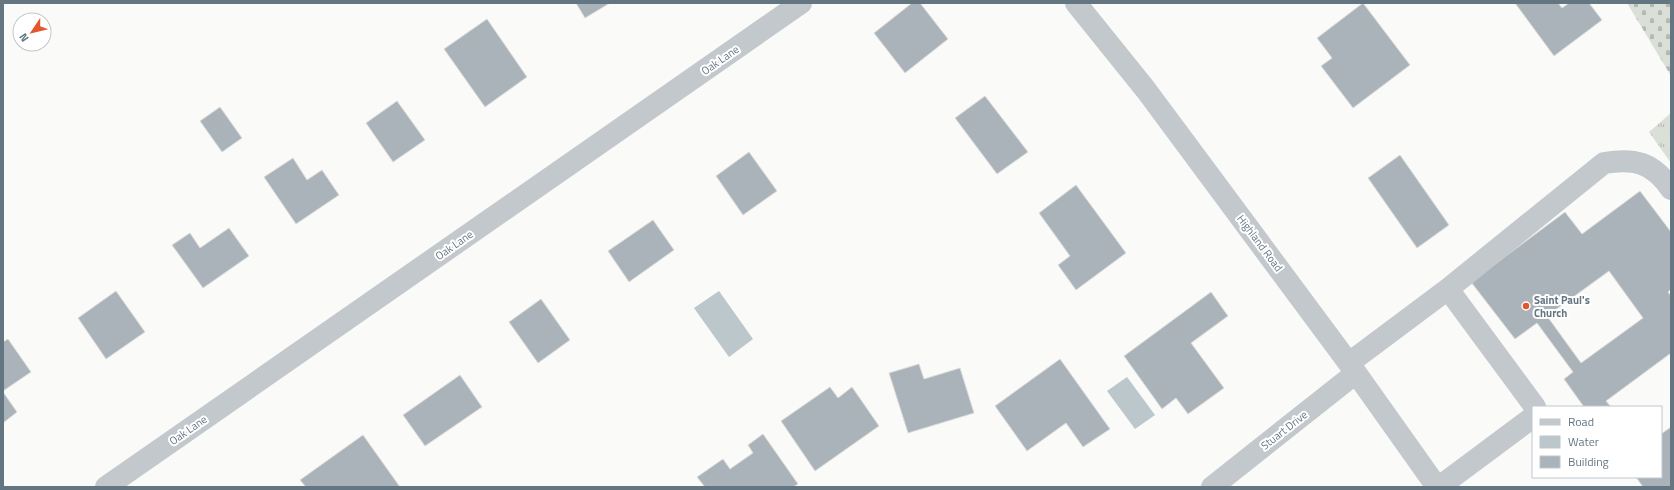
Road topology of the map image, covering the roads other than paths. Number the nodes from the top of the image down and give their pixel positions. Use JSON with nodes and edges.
{"nodes":[{"id":1,"x":801,"y":3,"type":"edge"},
{"id":2,"x":1076,"y":3,"type":"edge"},
{"id":3,"x":1671,"y":189,"type":"edge"},
{"id":4,"x":1448,"y":289,"type":"junction"},
{"id":5,"x":1352,"y":368,"type":"junction"},
{"id":6,"x":1534,"y":406,"type":"edge"},
{"id":7,"x":1532,"y":418,"type":"edge"},
{"id":8,"x":106,"y":487,"type":"edge"},
{"id":9,"x":1212,"y":487,"type":"edge"},
{"id":10,"x":1438,"y":487,"type":"edge"}],
"edges":[{"from":1,"to":8,"type":"street","name":"Oak Lane"},
{"from":2,"to":5,"type":"street","name":"Highland Road"},
{"from":3,"to":4,"type":"street","name":"Stuart Drive"},
{"from":4,"to":5,"type":"street","name":"Stuart Drive"},
{"from":4,"to":6,"type":"street"},
{"from":5,"to":9,"type":"street","name":"Stuart Drive"},
{"from":5,"to":10,"type":"street","name":"Highland Road"},
{"from":7,"to":10,"type":"street"}]}
